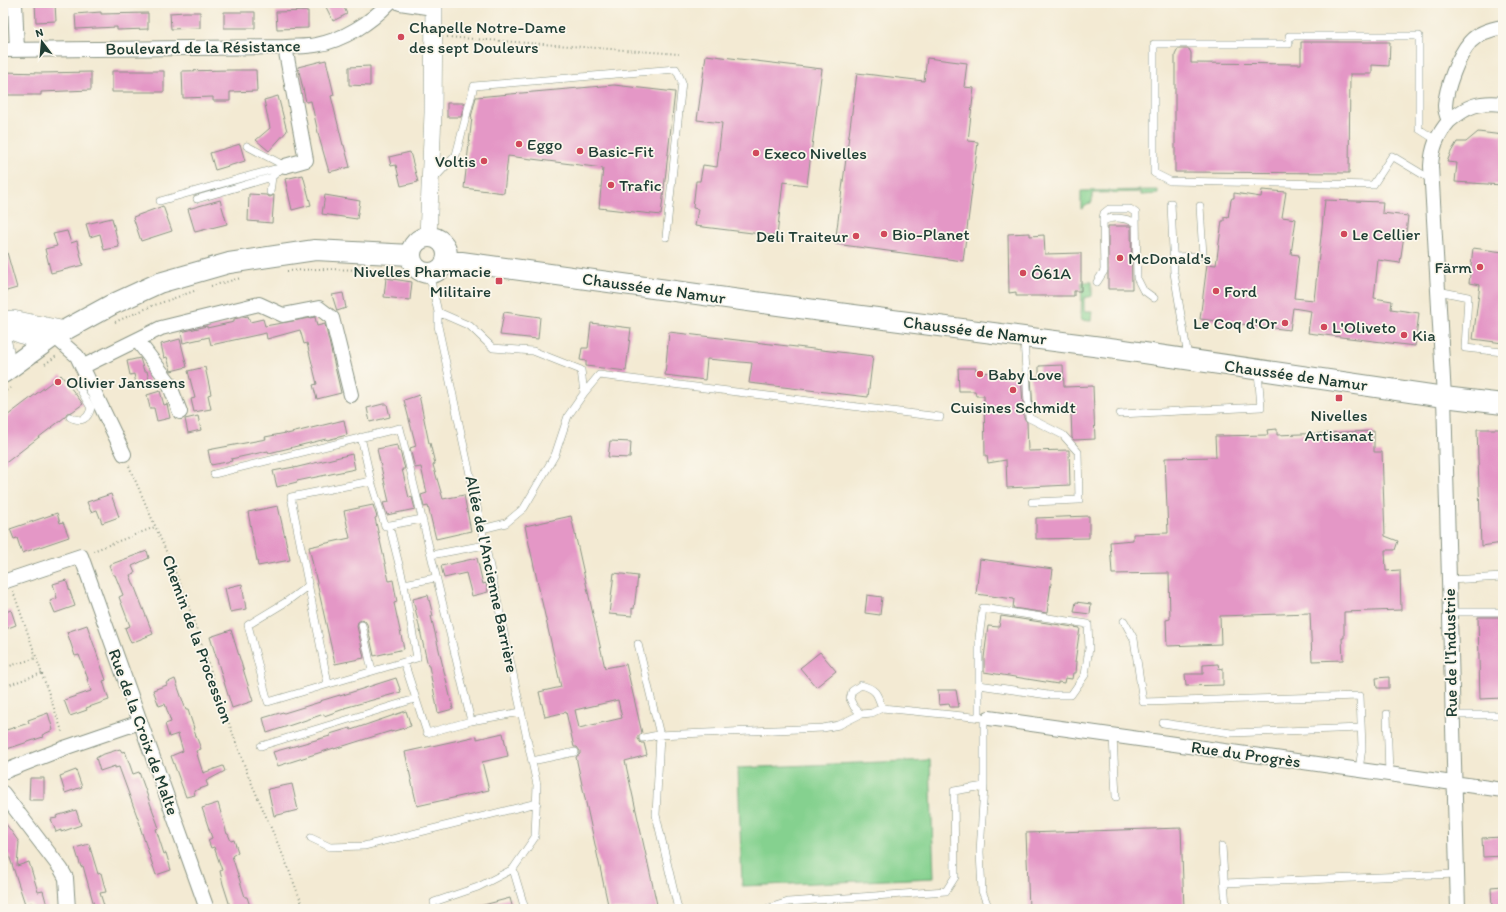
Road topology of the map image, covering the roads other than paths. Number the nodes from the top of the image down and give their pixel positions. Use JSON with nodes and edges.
{"nodes":[{"id":1,"x":15,"y":3,"type":"edge"},
{"id":2,"x":390,"y":3,"type":"edge"},
{"id":3,"x":400,"y":3,"type":"edge"},
{"id":4,"x":433,"y":5,"type":"edge"},
{"id":5,"x":1503,"y":27,"type":"edge"},
{"id":6,"x":285,"y":47,"type":"junction"},
{"id":7,"x":10,"y":50,"type":"edge"},
{"id":8,"x":1503,"y":104,"type":"edge"},
{"id":9,"x":1449,"y":121,"type":"junction"},
{"id":10,"x":1436,"y":140,"type":"junction"},
{"id":11,"x":247,"y":146,"type":"dead end"},
{"id":12,"x":285,"y":166,"type":"junction"},
{"id":13,"x":272,"y":176,"type":"junction"},
{"id":14,"x":1432,"y":180,"type":"junction"},
{"id":15,"x":430,"y":183,"type":"junction"},
{"id":16,"x":270,"y":192,"type":"dead end"},
{"id":17,"x":197,"y":199,"type":"dead end"},
{"id":18,"x":160,"y":201,"type":"dead end"},
{"id":19,"x":1171,"y":202,"type":"dead end"},
{"id":20,"x":1200,"y":206,"type":"dead end"},
{"id":21,"x":428,"y":237,"type":"junction"},
{"id":22,"x":666,"y":237,"type":"dead end"},
{"id":23,"x":412,"y":256,"type":"junction"},
{"id":24,"x":1173,"y":257,"type":"junction"},
{"id":25,"x":447,"y":260,"type":"junction"},
{"id":26,"x":429,"y":273,"type":"junction"},
{"id":27,"x":1097,"y":282,"type":"dead end"},
{"id":28,"x":1438,"y":291,"type":"junction"},
{"id":29,"x":1154,"y":298,"type":"dead end"},
{"id":30,"x":438,"y":312,"type":"junction"},
{"id":31,"x":3,"y":320,"type":"edge"},
{"id":32,"x":3,"y":328,"type":"edge"},
{"id":33,"x":54,"y":336,"type":"junction"},
{"id":34,"x":1024,"y":337,"type":"junction"},
{"id":35,"x":137,"y":340,"type":"junction"},
{"id":36,"x":3,"y":343,"type":"edge"},
{"id":37,"x":1503,"y":352,"type":"edge"},
{"id":38,"x":1188,"y":359,"type":"junction"},
{"id":39,"x":1257,"y":369,"type":"junction"},
{"id":40,"x":85,"y":372,"type":"junction"},
{"id":41,"x":4,"y":381,"type":"edge"},
{"id":42,"x":584,"y":393,"type":"junction"},
{"id":43,"x":352,"y":395,"type":"dead end"},
{"id":44,"x":1444,"y":397,"type":"junction"},
{"id":45,"x":1503,"y":404,"type":"edge"},
{"id":46,"x":180,"y":412,"type":"dead end"},
{"id":47,"x":1120,"y":414,"type":"dead end"},
{"id":48,"x":70,"y":418,"type":"dead end"},
{"id":49,"x":940,"y":418,"type":"dead end"},
{"id":50,"x":361,"y":437,"type":"junction"},
{"id":51,"x":124,"y":454,"type":"road end"},
{"id":52,"x":214,"y":474,"type":"dead end"},
{"id":53,"x":371,"y":481,"type":"junction"},
{"id":54,"x":1032,"y":502,"type":"dead end"},
{"id":55,"x":422,"y":519,"type":"junction"},
{"id":56,"x":389,"y":525,"type":"junction"},
{"id":57,"x":482,"y":529,"type":"junction"},
{"id":58,"x":485,"y":545,"type":"junction"},
{"id":59,"x":431,"y":555,"type":"junction"},
{"id":60,"x":1503,"y":577,"type":"edge"},
{"id":61,"x":435,"y":578,"type":"junction"},
{"id":62,"x":1449,"y":580,"type":"junction"},
{"id":63,"x":6,"y":581,"type":"edge"},
{"id":64,"x":404,"y":584,"type":"junction"},
{"id":65,"x":309,"y":585,"type":"junction"},
{"id":66,"x":1449,"y":612,"type":"junction"},
{"id":67,"x":1503,"y":612,"type":"edge"},
{"id":68,"x":1124,"y":621,"type":"dead end"},
{"id":69,"x":362,"y":626,"type":"dead end"},
{"id":70,"x":638,"y":644,"type":"dead end"},
{"id":71,"x":404,"y":662,"type":"junction"},
{"id":72,"x":372,"y":672,"type":"junction"},
{"id":73,"x":328,"y":684,"type":"junction"},
{"id":74,"x":979,"y":685,"type":"junction"},
{"id":75,"x":416,"y":699,"type":"junction"},
{"id":76,"x":882,"y":708,"type":"junction"},
{"id":77,"x":521,"y":712,"type":"junction"},
{"id":78,"x":861,"y":714,"type":"junction"},
{"id":79,"x":1387,"y":714,"type":"dead end"},
{"id":80,"x":1452,"y":715,"type":"junction"},
{"id":81,"x":1503,"y":715,"type":"edge"},
{"id":82,"x":984,"y":718,"type":"junction"},
{"id":83,"x":471,"y":721,"type":"junction"},
{"id":84,"x":140,"y":722,"type":"junction"},
{"id":85,"x":1163,"y":723,"type":"dead end"},
{"id":86,"x":1361,"y":728,"type":"junction"},
{"id":87,"x":660,"y":735,"type":"junction"},
{"id":88,"x":1113,"y":736,"type":"junction"},
{"id":89,"x":643,"y":738,"type":"dead end"},
{"id":90,"x":261,"y":746,"type":"dead end"},
{"id":91,"x":575,"y":752,"type":"dead end"},
{"id":92,"x":532,"y":761,"type":"junction"},
{"id":93,"x":1359,"y":770,"type":"junction"},
{"id":94,"x":3,"y":772,"type":"edge"},
{"id":95,"x":1389,"y":775,"type":"junction"},
{"id":96,"x":1454,"y":784,"type":"junction"},
{"id":97,"x":984,"y":786,"type":"junction"},
{"id":98,"x":1503,"y":790,"type":"edge"},
{"id":99,"x":3,"y":793,"type":"edge"},
{"id":100,"x":1116,"y":797,"type":"dead end"},
{"id":101,"x":537,"y":803,"type":"junction"},
{"id":102,"x":311,"y":838,"type":"dead end"},
{"id":103,"x":1222,"y":846,"type":"dead end"},
{"id":104,"x":513,"y":869,"type":"junction"},
{"id":105,"x":1457,"y":874,"type":"junction"},
{"id":106,"x":1224,"y":883,"type":"junction"},
{"id":107,"x":68,"y":909,"type":"edge"},
{"id":108,"x":206,"y":909,"type":"edge"},
{"id":109,"x":436,"y":909,"type":"edge"},
{"id":110,"x":525,"y":909,"type":"edge"},
{"id":111,"x":678,"y":909,"type":"edge"},
{"id":112,"x":766,"y":909,"type":"edge"},
{"id":113,"x":989,"y":909,"type":"edge"},
{"id":114,"x":1226,"y":909,"type":"edge"},
{"id":115,"x":1458,"y":909,"type":"edge"}],
"edges":[{"from":1,"to":7,"type":"street"},
{"from":2,"to":6,"type":"street","name":"Boulevard de la Résistance"},
{"from":3,"to":4,"type":"street"},
{"from":4,"to":15,"type":"street"},
{"from":5,"to":9,"type":"street"},
{"from":6,"to":7,"type":"street","name":"Boulevard de la Résistance"},
{"from":6,"to":12,"type":"street"},
{"from":8,"to":9,"type":"street"},
{"from":9,"to":10,"type":"street"},
{"from":10,"to":14,"type":"street","name":"Rue de l'Industrie"},
{"from":10,"to":14,"type":"lane"},
{"from":11,"to":12,"type":"lane"},
{"from":12,"to":13,"type":"lane"},
{"from":12,"to":18,"type":"lane"},
{"from":13,"to":16,"type":"lane"},
{"from":13,"to":17,"type":"lane"},
{"from":14,"to":28,"type":"street","name":"Rue de l'Industrie"},
{"from":15,"to":21,"type":"street"},
{"from":15,"to":22,"type":"lane"},
{"from":19,"to":24,"type":"lane"},
{"from":20,"to":24,"type":"lane"},
{"from":21,"to":23,"type":"main road"},
{"from":21,"to":25,"type":"main road"},
{"from":23,"to":26,"type":"main road"},
{"from":23,"to":33,"type":"main road"},
{"from":24,"to":38,"type":"lane"},
{"from":25,"to":26,"type":"main road"},
{"from":25,"to":34,"type":"main road","name":"Chaussée de Namur"},
{"from":26,"to":30,"type":"lane","name":"Allée de l'Ancienne Barrière"},
{"from":27,"to":29,"type":"lane"},
{"from":28,"to":37,"type":"lane"},
{"from":28,"to":44,"type":"street","name":"Rue de l'Industrie"},
{"from":30,"to":42,"type":"lane"},
{"from":30,"to":57,"type":"lane","name":"Allée de l'Ancienne Barrière"},
{"from":31,"to":33,"type":"street"},
{"from":32,"to":33,"type":"street"},
{"from":33,"to":40,"type":"street"},
{"from":33,"to":41,"type":"main road"},
{"from":34,"to":38,"type":"main road","name":"Chaussée de Namur"},
{"from":34,"to":54,"type":"lane"},
{"from":35,"to":40,"type":"street"},
{"from":35,"to":43,"type":"street"},
{"from":35,"to":46,"type":"street"},
{"from":36,"to":41,"type":"street"},
{"from":38,"to":39,"type":"main road","name":"Chaussée de Namur"},
{"from":39,"to":44,"type":"main road","name":"Chaussée de Namur"},
{"from":39,"to":47,"type":"lane"},
{"from":40,"to":48,"type":"lane"},
{"from":40,"to":51,"type":"street"},
{"from":42,"to":49,"type":"lane"},
{"from":42,"to":57,"type":"lane"},
{"from":44,"to":45,"type":"main road","name":"Chaussée de Namur"},
{"from":44,"to":62,"type":"street","name":"Rue de l'Industrie"},
{"from":50,"to":52,"type":"lane"},
{"from":50,"to":53,"type":"lane"},
{"from":50,"to":55,"type":"lane"},
{"from":53,"to":56,"type":"lane"},
{"from":53,"to":65,"type":"lane"},
{"from":55,"to":56,"type":"lane"},
{"from":55,"to":59,"type":"lane"},
{"from":56,"to":64,"type":"lane"},
{"from":57,"to":58,"type":"lane","name":"Allée de l'Ancienne Barrière"},
{"from":58,"to":59,"type":"lane"},
{"from":58,"to":77,"type":"lane","name":"Allée de l'Ancienne Barrière"},
{"from":59,"to":61,"type":"lane"},
{"from":60,"to":62,"type":"lane"},
{"from":61,"to":64,"type":"lane"},
{"from":61,"to":83,"type":"lane"},
{"from":62,"to":66,"type":"street","name":"Rue de l'Industrie"},
{"from":63,"to":84,"type":"street","name":"Rue de la Croix de Malte"},
{"from":64,"to":71,"type":"lane"},
{"from":65,"to":73,"type":"lane"},
{"from":65,"to":73,"type":"lane"},
{"from":66,"to":67,"type":"lane"},
{"from":66,"to":80,"type":"street","name":"Rue de l'Industrie"},
{"from":68,"to":86,"type":"lane"},
{"from":69,"to":72,"type":"lane"},
{"from":70,"to":87,"type":"lane"},
{"from":71,"to":72,"type":"lane"},
{"from":71,"to":75,"type":"lane"},
{"from":72,"to":73,"type":"lane"},
{"from":74,"to":74,"type":"lane"},
{"from":74,"to":82,"type":"lane"},
{"from":75,"to":83,"type":"lane"},
{"from":75,"to":90,"type":"lane"},
{"from":76,"to":78,"type":"lane"},
{"from":76,"to":78,"type":"lane"},
{"from":76,"to":82,"type":"lane"},
{"from":77,"to":83,"type":"lane"},
{"from":77,"to":92,"type":"lane","name":"Allée de l'Ancienne Barrière"},
{"from":78,"to":87,"type":"lane"},
{"from":79,"to":95,"type":"lane"},
{"from":80,"to":81,"type":"lane"},
{"from":80,"to":96,"type":"street","name":"Rue de l'Industrie"},
{"from":82,"to":88,"type":"street","name":"Rue du Progrès"},
{"from":82,"to":97,"type":"lane"},
{"from":84,"to":94,"type":"street"},
{"from":84,"to":108,"type":"street","name":"Rue de la Croix de Malte"},
{"from":85,"to":86,"type":"lane"},
{"from":86,"to":93,"type":"lane"},
{"from":87,"to":89,"type":"lane"},
{"from":87,"to":111,"type":"lane"},
{"from":88,"to":93,"type":"street","name":"Rue du Progrès"},
{"from":88,"to":100,"type":"lane"},
{"from":91,"to":92,"type":"lane"},
{"from":92,"to":101,"type":"lane","name":"Allée de l'Ancienne Barrière"},
{"from":93,"to":95,"type":"street","name":"Rue du Progrès"},
{"from":95,"to":96,"type":"street","name":"Rue du Progrès"},
{"from":96,"to":98,"type":"street","name":"Rue du Progrès"},
{"from":96,"to":105,"type":"street","name":"Rue de l'Industrie"},
{"from":97,"to":112,"type":"lane"},
{"from":97,"to":113,"type":"lane"},
{"from":99,"to":107,"type":"street"},
{"from":101,"to":102,"type":"lane"},
{"from":101,"to":104,"type":"lane","name":"Allée de l'Ancienne Barrière"},
{"from":103,"to":106,"type":"lane"},
{"from":104,"to":109,"type":"lane","name":"Allée de l'Ancienne Barrière"},
{"from":104,"to":110,"type":"lane"},
{"from":105,"to":106,"type":"lane"},
{"from":105,"to":115,"type":"street","name":"Rue de l'Industrie"},
{"from":106,"to":114,"type":"lane"}]}
